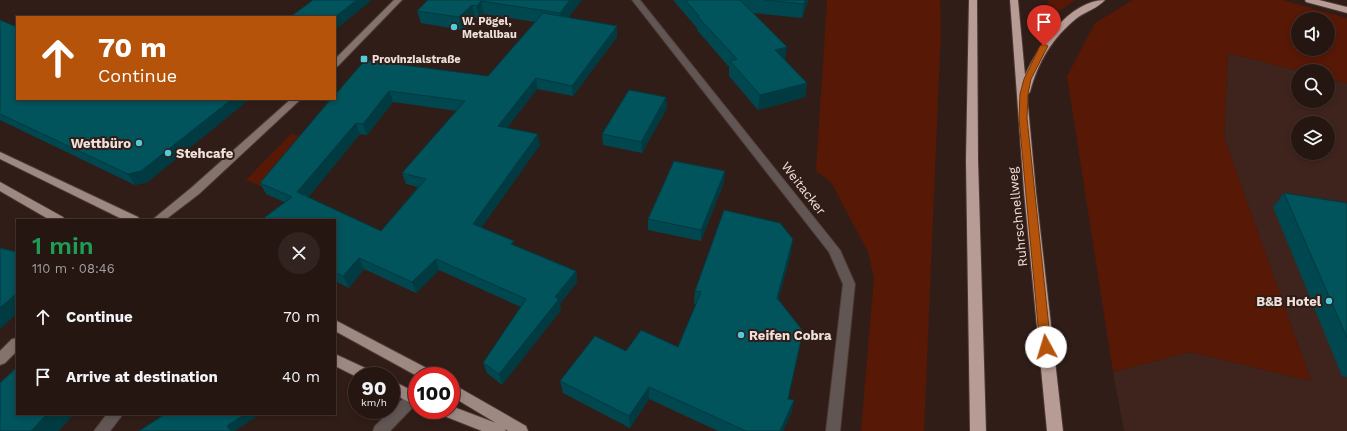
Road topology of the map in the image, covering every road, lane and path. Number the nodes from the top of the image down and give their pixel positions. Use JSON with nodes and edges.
{"nodes":[{"id":1,"x":398,"y":0,"type":"edge"},
{"id":2,"x":636,"y":0,"type":"edge"},
{"id":3,"x":967,"y":0,"type":"edge"},
{"id":4,"x":973,"y":0,"type":"edge"},
{"id":5,"x":1014,"y":0,"type":"edge"},
{"id":6,"x":1101,"y":0,"type":"edge"},
{"id":7,"x":1309,"y":0,"type":"edge"},
{"id":8,"x":1343,"y":0,"type":"edge"},
{"id":9,"x":1347,"y":2,"type":"edge"},
{"id":10,"x":1347,"y":10,"type":"edge"},
{"id":11,"x":972,"y":25,"type":"junction"},
{"id":12,"x":336,"y":63,"type":"edge"},
{"id":13,"x":295,"y":100,"type":"edge"},
{"id":14,"x":1023,"y":118,"type":"junction"},
{"id":15,"x":0,"y":155,"type":"edge"},
{"id":16,"x":0,"y":186,"type":"edge"},
{"id":17,"x":57,"y":219,"type":"edge"},
{"id":18,"x":132,"y":219,"type":"edge"},
{"id":19,"x":159,"y":219,"type":"edge"},
{"id":20,"x":336,"y":326,"type":"edge"},
{"id":21,"x":16,"y":344,"type":"edge"},
{"id":22,"x":0,"y":359,"type":"edge"},
{"id":23,"x":336,"y":360,"type":"edge"},
{"id":24,"x":350,"y":367,"type":"edge"},
{"id":25,"x":412,"y":367,"type":"edge"},
{"id":26,"x":460,"y":394,"type":"edge"},
{"id":27,"x":408,"y":405,"type":"edge"},
{"id":28,"x":115,"y":415,"type":"edge"},
{"id":29,"x":460,"y":416,"type":"edge"},
{"id":30,"x":101,"y":431,"type":"edge"},
{"id":31,"x":380,"y":431,"type":"edge"},
{"id":32,"x":499,"y":431,"type":"edge"},
{"id":33,"x":521,"y":431,"type":"edge"},
{"id":34,"x":833,"y":431,"type":"edge"},
{"id":35,"x":978,"y":431,"type":"edge"},
{"id":36,"x":1055,"y":431,"type":"edge"}],
"edges":[{"from":1,"to":12,"type":"main road"},
{"from":2,"to":34,"type":"street","name":"Weitacker"},
{"from":3,"to":11,"type":"highway"},
{"from":4,"to":11,"type":"highway"},
{"from":5,"to":14,"type":"highway","name":"Ruhrschnellweg"},
{"from":6,"to":14,"type":"highway"},
{"from":7,"to":10,"type":"highway"},
{"from":8,"to":9,"type":"highway"},
{"from":11,"to":35,"type":"highway"},
{"from":13,"to":19,"type":"main road"},
{"from":14,"to":36,"type":"highway","name":"Ruhrschnellweg"},
{"from":15,"to":18,"type":"main road"},
{"from":16,"to":17,"type":"main road"},
{"from":20,"to":25,"type":"main road"},
{"from":21,"to":22,"type":"main road"},
{"from":23,"to":24,"type":"main road"},
{"from":26,"to":33,"type":"main road"},
{"from":27,"to":31,"type":"street"},
{"from":28,"to":30,"type":"street"},
{"from":29,"to":32,"type":"main road"}]}
